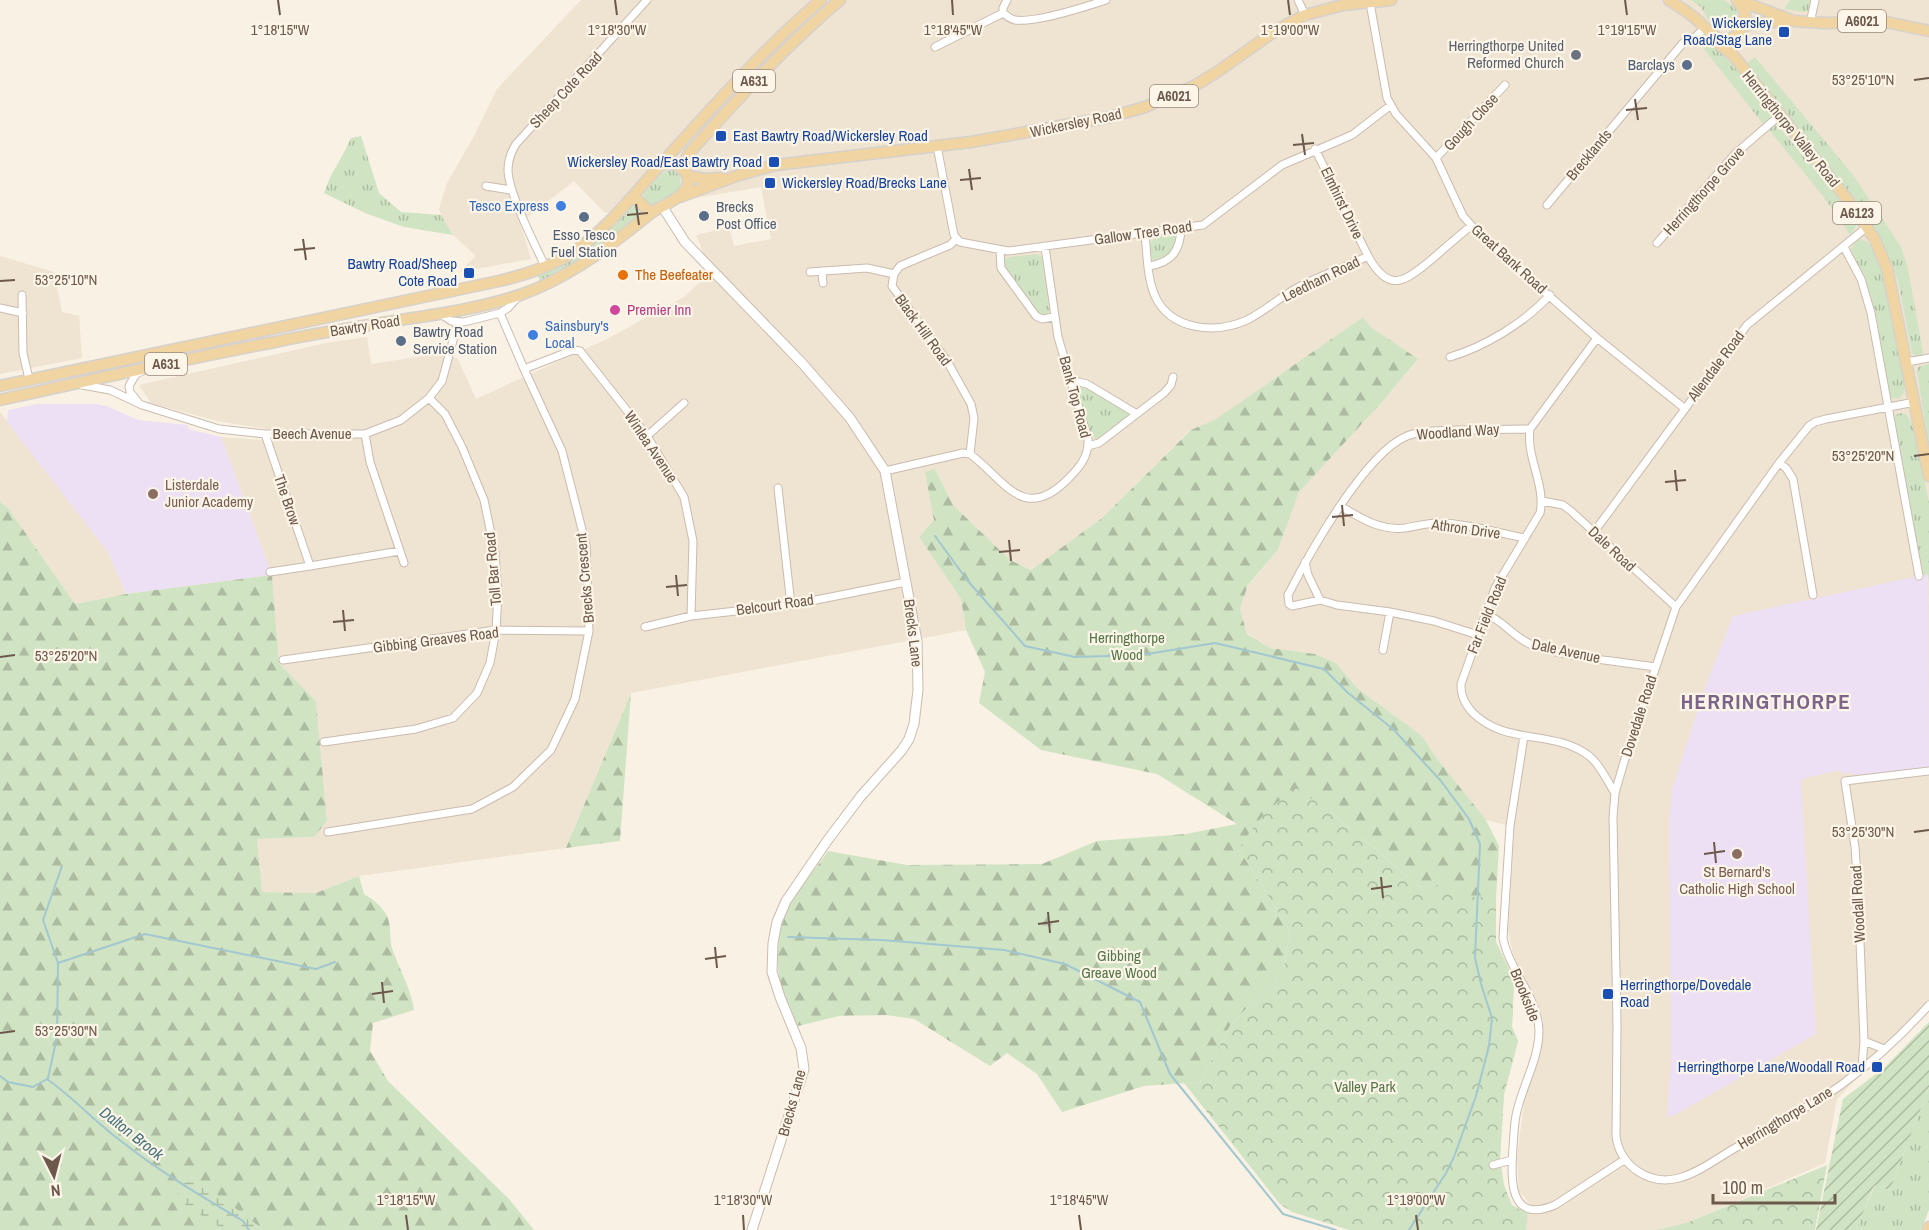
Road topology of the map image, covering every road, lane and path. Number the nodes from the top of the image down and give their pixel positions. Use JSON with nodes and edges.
{"nodes":[{"id":1,"x":647,"y":0,"type":"edge"},
{"id":2,"x":821,"y":0,"type":"edge"},
{"id":3,"x":840,"y":0,"type":"edge"},
{"id":4,"x":1007,"y":0,"type":"edge"},
{"id":5,"x":1106,"y":0,"type":"edge"},
{"id":6,"x":1298,"y":0,"type":"edge"},
{"id":7,"x":1391,"y":0,"type":"edge"},
{"id":8,"x":1669,"y":0,"type":"edge"},
{"id":9,"x":1738,"y":0,"type":"edge"},
{"id":10,"x":1815,"y":0,"type":"edge"},
{"id":11,"x":1370,"y":3,"type":"junction"},
{"id":12,"x":1003,"y":13,"type":"junction"},
{"id":13,"x":1305,"y":15,"type":"junction"},
{"id":14,"x":1794,"y":21,"type":"junction"},
{"id":15,"x":1810,"y":23,"type":"junction"},
{"id":16,"x":1741,"y":30,"type":"junction"},
{"id":17,"x":1707,"y":31,"type":"junction"},
{"id":18,"x":1929,"y":31,"type":"edge"},
{"id":19,"x":934,"y":46,"type":"dead end"},
{"id":20,"x":1733,"y":55,"type":"junction"},
{"id":21,"x":1505,"y":85,"type":"dead end"},
{"id":22,"x":1391,"y":105,"type":"junction"},
{"id":23,"x":1779,"y":116,"type":"junction"},
{"id":24,"x":937,"y":146,"type":"junction"},
{"id":25,"x":1315,"y":149,"type":"junction"},
{"id":26,"x":1436,"y":158,"type":"junction"},
{"id":27,"x":660,"y":165,"type":"junction"},
{"id":28,"x":687,"y":174,"type":"junction"},
{"id":29,"x":736,"y":176,"type":"junction"},
{"id":30,"x":486,"y":186,"type":"dead end"},
{"id":31,"x":511,"y":189,"type":"junction"},
{"id":32,"x":633,"y":196,"type":"junction"},
{"id":33,"x":677,"y":198,"type":"junction"},
{"id":34,"x":1547,"y":205,"type":"dead end"},
{"id":35,"x":662,"y":206,"type":"junction"},
{"id":36,"x":651,"y":213,"type":"junction"},
{"id":37,"x":1471,"y":226,"type":"junction"},
{"id":38,"x":1867,"y":227,"type":"junction"},
{"id":39,"x":1181,"y":228,"type":"junction"},
{"id":40,"x":1145,"y":233,"type":"junction"},
{"id":41,"x":957,"y":239,"type":"junction"},
{"id":42,"x":1657,"y":243,"type":"dead end"},
{"id":43,"x":1045,"y":247,"type":"junction"},
{"id":44,"x":1844,"y":247,"type":"junction"},
{"id":45,"x":1000,"y":250,"type":"junction"},
{"id":46,"x":1368,"y":256,"type":"junction"},
{"id":47,"x":545,"y":266,"type":"junction"},
{"id":48,"x":1149,"y":266,"type":"junction"},
{"id":49,"x":822,"y":271,"type":"junction"},
{"id":50,"x":810,"y":272,"type":"dead end"},
{"id":51,"x":894,"y":274,"type":"junction"},
{"id":52,"x":823,"y":283,"type":"dead end"},
{"id":53,"x":22,"y":295,"type":"dead end"},
{"id":54,"x":432,"y":295,"type":"junction"},
{"id":55,"x":1550,"y":295,"type":"junction"},
{"id":56,"x":518,"y":296,"type":"junction"},
{"id":57,"x":0,"y":308,"type":"edge"},
{"id":58,"x":23,"y":313,"type":"junction"},
{"id":59,"x":500,"y":313,"type":"junction"},
{"id":60,"x":440,"y":314,"type":"junction"},
{"id":61,"x":1054,"y":317,"type":"junction"},
{"id":62,"x":458,"y":322,"type":"junction"},
{"id":63,"x":1597,"y":338,"type":"junction"},
{"id":64,"x":1450,"y":357,"type":"dead end"},
{"id":65,"x":1929,"y":358,"type":"edge"},
{"id":66,"x":1907,"y":362,"type":"junction"},
{"id":67,"x":147,"y":369,"type":"junction"},
{"id":68,"x":524,"y":369,"type":"junction"},
{"id":69,"x":1173,"y":377,"type":"dead end"},
{"id":70,"x":29,"y":379,"type":"junction"},
{"id":71,"x":77,"y":384,"type":"junction"},
{"id":72,"x":1072,"y":384,"type":"junction"},
{"id":73,"x":0,"y":386,"type":"edge"},
{"id":74,"x":429,"y":398,"type":"junction"},
{"id":75,"x":0,"y":400,"type":"edge"},
{"id":76,"x":1915,"y":402,"type":"junction"},
{"id":77,"x":684,"y":403,"type":"dead end"},
{"id":78,"x":142,"y":405,"type":"junction"},
{"id":79,"x":1888,"y":407,"type":"junction"},
{"id":80,"x":1684,"y":408,"type":"junction"},
{"id":81,"x":1137,"y":414,"type":"junction"},
{"id":82,"x":1530,"y":429,"type":"junction"},
{"id":83,"x":265,"y":434,"type":"junction"},
{"id":84,"x":365,"y":434,"type":"junction"},
{"id":85,"x":647,"y":436,"type":"junction"},
{"id":86,"x":1088,"y":446,"type":"junction"},
{"id":87,"x":970,"y":454,"type":"junction"},
{"id":88,"x":1927,"y":455,"type":"edge"},
{"id":89,"x":1779,"y":463,"type":"junction"},
{"id":90,"x":885,"y":471,"type":"junction"},
{"id":91,"x":1929,"y":476,"type":"edge"},
{"id":92,"x":778,"y":488,"type":"dead end"},
{"id":93,"x":1542,"y":501,"type":"junction"},
{"id":94,"x":1340,"y":506,"type":"junction"},
{"id":95,"x":1594,"y":532,"type":"junction"},
{"id":96,"x":1525,"y":538,"type":"junction"},
{"id":97,"x":400,"y":551,"type":"junction"},
{"id":98,"x":1305,"y":562,"type":"junction"},
{"id":99,"x":405,"y":563,"type":"dead end"},
{"id":100,"x":310,"y":566,"type":"junction"},
{"id":101,"x":270,"y":572,"type":"dead end"},
{"id":102,"x":1919,"y":576,"type":"dead end"},
{"id":103,"x":906,"y":582,"type":"junction"},
{"id":104,"x":1813,"y":595,"type":"dead end"},
{"id":105,"x":1320,"y":600,"type":"junction"},
{"id":106,"x":791,"y":605,"type":"junction"},
{"id":107,"x":1676,"y":607,"type":"junction"},
{"id":108,"x":1390,"y":612,"type":"junction"},
{"id":109,"x":1485,"y":614,"type":"junction"},
{"id":110,"x":691,"y":616,"type":"junction"},
{"id":111,"x":645,"y":627,"type":"dead end"},
{"id":112,"x":496,"y":630,"type":"junction"},
{"id":113,"x":590,"y":631,"type":"junction"},
{"id":114,"x":1478,"y":634,"type":"junction"},
{"id":115,"x":1383,"y":650,"type":"dead end"},
{"id":116,"x":283,"y":660,"type":"dead end"},
{"id":117,"x":1655,"y":667,"type":"junction"},
{"id":118,"x":1524,"y":736,"type":"junction"},
{"id":119,"x":324,"y":742,"type":"dead end"},
{"id":120,"x":1929,"y":771,"type":"edge"},
{"id":121,"x":1615,"y":793,"type":"junction"},
{"id":122,"x":328,"y":832,"type":"dead end"},
{"id":123,"x":1929,"y":1005,"type":"edge"},
{"id":124,"x":1864,"y":1041,"type":"junction"},
{"id":125,"x":1884,"y":1049,"type":"junction"},
{"id":126,"x":1862,"y":1068,"type":"junction"},
{"id":127,"x":1512,"y":1160,"type":"junction"},
{"id":128,"x":1624,"y":1160,"type":"junction"},
{"id":129,"x":1493,"y":1165,"type":"dead end"},
{"id":130,"x":752,"y":1230,"type":"edge"}],
"edges":[{"from":1,"to":31,"type":"street","name":"Sheep Cote Road"},
{"from":2,"to":27,"type":"main road","number":"A631"},
{"from":3,"to":28,"type":"main road","number":"A631"},
{"from":4,"to":12,"type":"street"},
{"from":5,"to":12,"type":"street"},
{"from":6,"to":13,"type":"street"},
{"from":7,"to":11,"type":"main road","name":"Wickersley Road","number":"A6021"},
{"from":8,"to":17,"type":"main road","name":"Herringthorpe Valley Road"},
{"from":9,"to":14,"type":"main road","number":"A6021"},
{"from":9,"to":16,"type":"main road","number":"A6021"},
{"from":10,"to":15,"type":"street"},
{"from":11,"to":13,"type":"main road","name":"Wickersley Road","number":"A6021"},
{"from":11,"to":22,"type":"street","name":"Great Bank Road"},
{"from":12,"to":19,"type":"street"},
{"from":13,"to":24,"type":"main road","name":"Wickersley Road","number":"A6021"},
{"from":14,"to":15,"type":"main road","number":"A6021"},
{"from":14,"to":16,"type":"main road","number":"A6021"},
{"from":15,"to":18,"type":"main road","number":"A6021"},
{"from":16,"to":17,"type":"main road","number":"A6021"},
{"from":16,"to":20,"type":"main road","name":"Herringthorpe Valley Road"},
{"from":17,"to":20,"type":"main road","name":"Herringthorpe Valley Road","number":"A6123"},
{"from":17,"to":34,"type":"street","name":"Brecklands"},
{"from":20,"to":23,"type":"main road","name":"Herringthorpe Valley Road","number":"A6123"},
{"from":21,"to":26,"type":"street","name":"Gough Close"},
{"from":22,"to":25,"type":"street","name":"Gallow Tree Road"},
{"from":22,"to":26,"type":"street","name":"Great Bank Road"},
{"from":23,"to":38,"type":"main road","name":"Herringthorpe Valley Road","number":"A6123"},
{"from":23,"to":42,"type":"street","name":"Herringthorpe Grove"},
{"from":24,"to":29,"type":"main road","name":"Wickersley Road","number":"A6021"},
{"from":24,"to":41,"type":"street"},
{"from":25,"to":39,"type":"street","name":"Gallow Tree Road"},
{"from":25,"to":46,"type":"street","name":"Elmhirst Drive"},
{"from":26,"to":37,"type":"street","name":"Great Bank Road"},
{"from":27,"to":28,"type":"main road","name":"Wickersley Road"},
{"from":27,"to":32,"type":"main road","name":"Bawtry Road","number":"A631"},
{"from":28,"to":29,"type":"main road","name":"Wickersley Road","number":"A6021"},
{"from":28,"to":33,"type":"main road","number":"A631"},
{"from":29,"to":33,"type":"main road","name":"Wickersley Road","number":"A6021"},
{"from":30,"to":31,"type":"street"},
{"from":31,"to":47,"type":"street","name":"Sheep Cote Road"},
{"from":32,"to":36,"type":"main road"},
{"from":32,"to":47,"type":"main road","name":"Bawtry Road","number":"A631"},
{"from":33,"to":35,"type":"main road","name":"Bawtry Road","number":"A631"},
{"from":35,"to":36,"type":"main road","name":"Bawtry Road","number":"A631"},
{"from":35,"to":90,"type":"street","name":"Brecks Lane"},
{"from":36,"to":56,"type":"main road","name":"Bawtry Road","number":"A631"},
{"from":37,"to":46,"type":"street","name":"Leedham Road"},
{"from":37,"to":55,"type":"street","name":"Great Bank Road"},
{"from":38,"to":44,"type":"street","name":"Allendale Road"},
{"from":38,"to":66,"type":"main road","name":"Herringthorpe Valley Road","number":"A6123"},
{"from":39,"to":40,"type":"street","name":"Gallow Tree Road"},
{"from":39,"to":48,"type":"street"},
{"from":40,"to":43,"type":"street","name":"Gallow Tree Road"},
{"from":40,"to":48,"type":"street","name":"Leedham Road"},
{"from":41,"to":45,"type":"street","name":"Gallow Tree Road"},
{"from":41,"to":51,"type":"street","name":"Black Hill Road"},
{"from":43,"to":45,"type":"street","name":"Gallow Tree Road"},
{"from":43,"to":61,"type":"street","name":"Bank Top Road"},
{"from":44,"to":79,"type":"street"},
{"from":44,"to":80,"type":"street","name":"Allendale Road"},
{"from":45,"to":61,"type":"street"},
{"from":46,"to":48,"type":"street","name":"Leedham Road"},
{"from":47,"to":54,"type":"main road","name":"Bawtry Road","number":"A631"},
{"from":49,"to":50,"type":"street"},
{"from":49,"to":51,"type":"street"},
{"from":49,"to":52,"type":"street"},
{"from":51,"to":87,"type":"street","name":"Black Hill Road"},
{"from":53,"to":58,"type":"street"},
{"from":54,"to":60,"type":"main road"},
{"from":54,"to":70,"type":"main road","name":"Bawtry Road","number":"A631"},
{"from":55,"to":63,"type":"street","name":"Great Bank Road"},
{"from":55,"to":64,"type":"street"},
{"from":56,"to":59,"type":"street"},
{"from":56,"to":60,"type":"main road","name":"Bawtry Road","number":"A631"},
{"from":57,"to":58,"type":"street"},
{"from":58,"to":70,"type":"street"},
{"from":59,"to":62,"type":"street"},
{"from":59,"to":68,"type":"street","name":"Brecks Crescent"},
{"from":60,"to":62,"type":"street"},
{"from":60,"to":67,"type":"main road","name":"Bawtry Road","number":"A631"},
{"from":61,"to":72,"type":"street","name":"Bank Top Road"},
{"from":62,"to":74,"type":"street","name":"Beech Avenue"},
{"from":63,"to":80,"type":"street","name":"Great Bank Road"},
{"from":63,"to":82,"type":"street"},
{"from":65,"to":66,"type":"street"},
{"from":66,"to":76,"type":"main road","name":"Herringthorpe Valley Road","number":"A6123"},
{"from":67,"to":71,"type":"main road","name":"Bawtry Road","number":"A631"},
{"from":67,"to":78,"type":"street"},
{"from":68,"to":85,"type":"street","name":"Winlea Avenue"},
{"from":68,"to":113,"type":"street","name":"Brecks Crescent"},
{"from":69,"to":81,"type":"street"},
{"from":70,"to":73,"type":"main road","name":"Bawtry Road","number":"A631"},
{"from":71,"to":75,"type":"main road","name":"Bawtry Road","number":"A631"},
{"from":71,"to":78,"type":"street","name":"Beech Avenue"},
{"from":72,"to":81,"type":"street"},
{"from":72,"to":86,"type":"street","name":"Bank Top Road"},
{"from":74,"to":84,"type":"street","name":"Beech Avenue"},
{"from":74,"to":112,"type":"street","name":"Toll Bar Road"},
{"from":76,"to":79,"type":"street","name":"Dovedale Road"},
{"from":76,"to":88,"type":"main road","name":"Herringthorpe Valley Road","number":"A6123"},
{"from":77,"to":85,"type":"street"},
{"from":78,"to":83,"type":"street","name":"Beech Avenue"},
{"from":79,"to":89,"type":"street","name":"Dovedale Road"},
{"from":79,"to":102,"type":"street"},
{"from":80,"to":95,"type":"street","name":"Allendale Road"},
{"from":81,"to":86,"type":"street"},
{"from":82,"to":93,"type":"street"},
{"from":82,"to":94,"type":"street","name":"Woodland Way"},
{"from":83,"to":84,"type":"street","name":"Beech Avenue"},
{"from":83,"to":100,"type":"street","name":"The Brow"},
{"from":84,"to":97,"type":"street"},
{"from":85,"to":110,"type":"street","name":"Winlea Avenue"},
{"from":86,"to":87,"type":"street","name":"Bank Top Road"},
{"from":87,"to":90,"type":"street"},
{"from":88,"to":91,"type":"main road","name":"Herringthorpe Valley Road","number":"A6123"},
{"from":89,"to":104,"type":"street"},
{"from":89,"to":107,"type":"street","name":"Dovedale Road"},
{"from":90,"to":103,"type":"street","name":"Brecks Lane"},
{"from":92,"to":106,"type":"street"},
{"from":93,"to":95,"type":"street","name":"Dale Road"},
{"from":93,"to":96,"type":"street","name":"Far Field Road"},
{"from":94,"to":96,"type":"street","name":"Athron Drive"},
{"from":94,"to":98,"type":"street","name":"Woodland Way"},
{"from":95,"to":107,"type":"street","name":"Dale Road"},
{"from":96,"to":109,"type":"street","name":"Far Field Road"},
{"from":97,"to":99,"type":"street"},
{"from":97,"to":100,"type":"street"},
{"from":98,"to":105,"type":"street"},
{"from":98,"to":105,"type":"street","name":"Woodland Way"},
{"from":100,"to":101,"type":"street"},
{"from":103,"to":106,"type":"street","name":"Belcourt Road"},
{"from":103,"to":130,"type":"street","name":"Brecks Lane"},
{"from":105,"to":108,"type":"street","name":"Woodland Way"},
{"from":106,"to":110,"type":"street","name":"Belcourt Road"},
{"from":107,"to":117,"type":"street","name":"Dovedale Road"},
{"from":108,"to":114,"type":"street","name":"Woodland Way"},
{"from":108,"to":115,"type":"street"},
{"from":109,"to":114,"type":"street","name":"Far Field Road"},
{"from":109,"to":117,"type":"street","name":"Dale Avenue"},
{"from":110,"to":111,"type":"street","name":"Belcourt Road"},
{"from":112,"to":113,"type":"street","name":"Gibbing Greaves Road"},
{"from":112,"to":116,"type":"street","name":"Gibbing Greaves Road"},
{"from":112,"to":119,"type":"street","name":"Toll Bar Road"},
{"from":113,"to":122,"type":"street","name":"Brecks Crescent"},
{"from":114,"to":118,"type":"street","name":"Far Field Road"},
{"from":117,"to":121,"type":"street","name":"Dovedale Road"},
{"from":118,"to":121,"type":"street","name":"Far Field Road"},
{"from":118,"to":127,"type":"street","name":"Brookside"},
{"from":120,"to":124,"type":"street","name":"Woodall Road"},
{"from":121,"to":128,"type":"street","name":"Dovedale Road"},
{"from":123,"to":125,"type":"street","name":"Herringthorpe Lane"},
{"from":124,"to":125,"type":"street"},
{"from":124,"to":126,"type":"street","name":"Woodall Road"},
{"from":125,"to":126,"type":"street","name":"Herringthorpe Lane"},
{"from":126,"to":128,"type":"street","name":"Herringthorpe Lane"},
{"from":127,"to":128,"type":"street","name":"Brookside"},
{"from":127,"to":129,"type":"street"}]}
